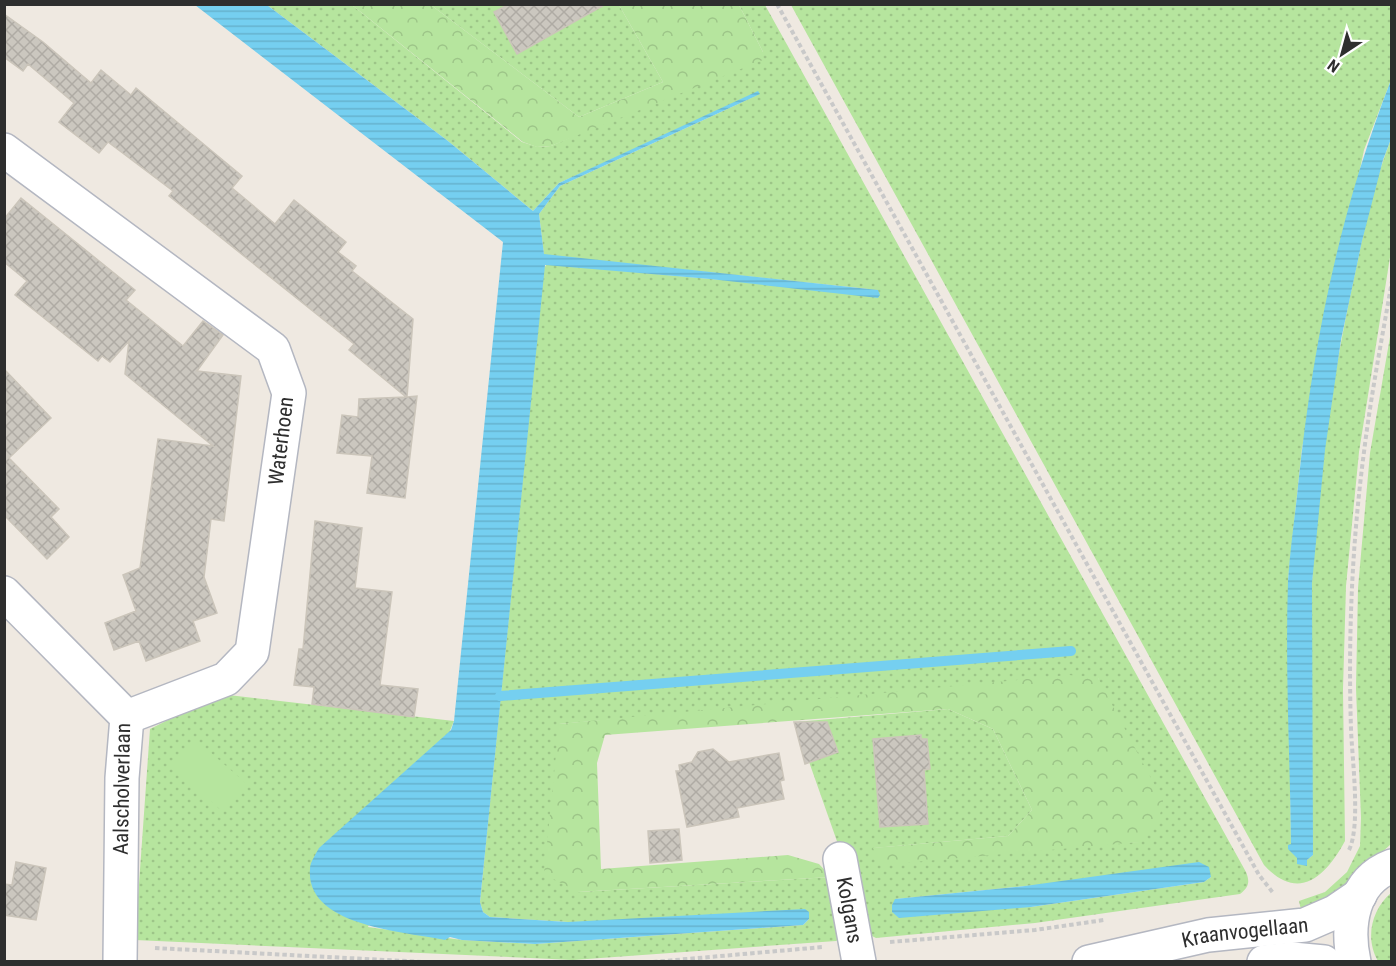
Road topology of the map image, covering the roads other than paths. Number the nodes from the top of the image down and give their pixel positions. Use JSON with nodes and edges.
{"nodes":[{"id":1,"x":4,"y":150,"type":"edge"},
{"id":2,"x":4,"y":593,"type":"edge"},
{"id":3,"x":127,"y":717,"type":"junction"},
{"id":4,"x":840,"y":859,"type":"dead end"},
{"id":5,"x":1390,"y":865,"type":"edge"},
{"id":6,"x":1360,"y":895,"type":"junction"},
{"id":7,"x":857,"y":953,"type":"edge"},
{"id":8,"x":120,"y":962,"type":"edge"},
{"id":9,"x":1089,"y":962,"type":"edge"},
{"id":10,"x":1264,"y":962,"type":"edge"},
{"id":11,"x":1324,"y":962,"type":"edge"},
{"id":12,"x":1354,"y":962,"type":"edge"}],
"edges":[{"from":1,"to":3,"type":"street","name":"Waterhoen"},
{"from":2,"to":3,"type":"street","name":"Aalscholverlaan"},
{"from":3,"to":8,"type":"street","name":"Aalscholverlaan"},
{"from":4,"to":7,"type":"street","name":"Kolgans"},
{"from":5,"to":6,"type":"street"},
{"from":6,"to":9,"type":"street","name":"Kraanvogellaan"},
{"from":6,"to":12,"type":"street"},
{"from":10,"to":11,"type":"street","name":"Kraanvogellaan"}]}
